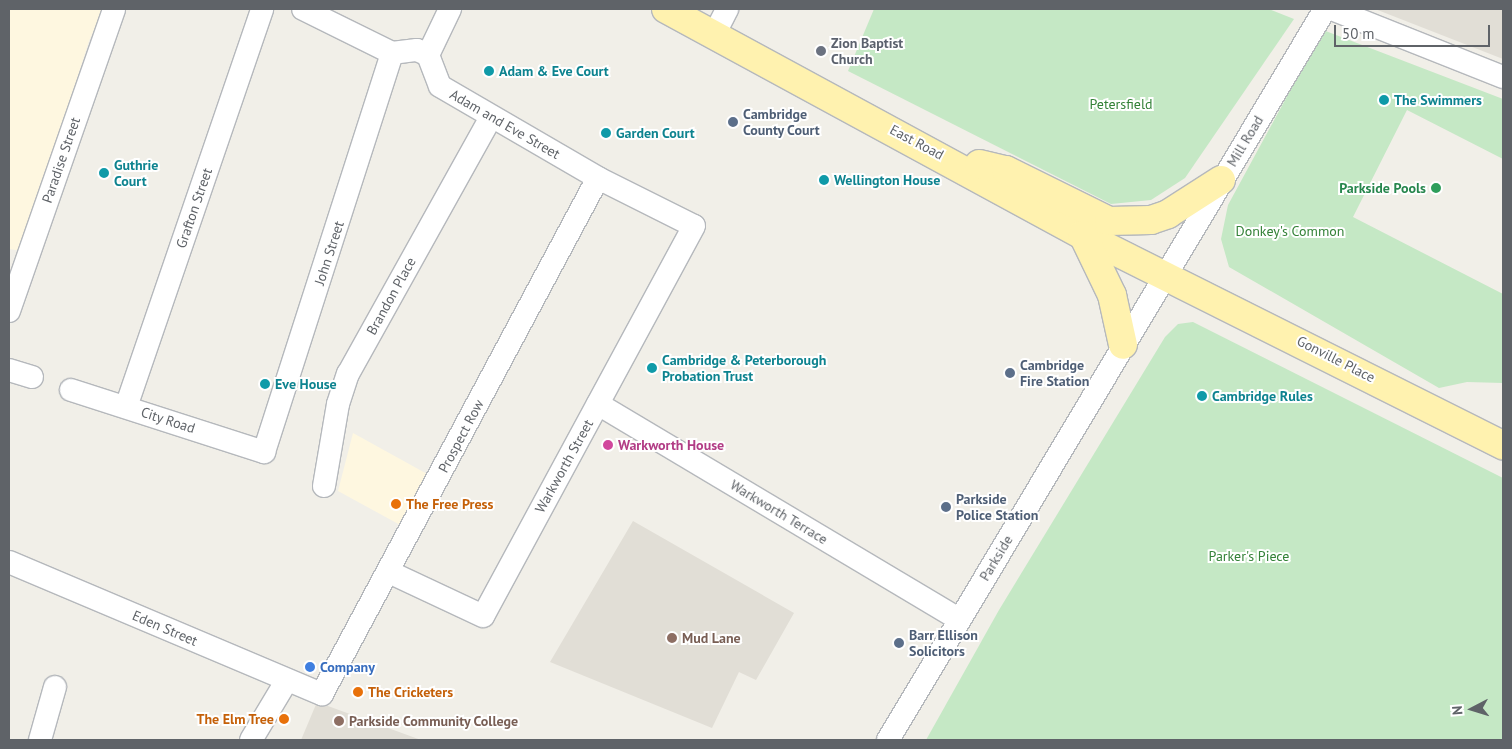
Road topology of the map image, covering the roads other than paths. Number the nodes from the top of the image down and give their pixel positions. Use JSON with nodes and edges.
{"nodes":[{"id":1,"x":114,"y":9,"type":"edge"},
{"id":2,"x":262,"y":9,"type":"edge"},
{"id":3,"x":303,"y":9,"type":"edge"},
{"id":4,"x":450,"y":9,"type":"edge"},
{"id":5,"x":666,"y":9,"type":"edge"},
{"id":6,"x":727,"y":9,"type":"edge"},
{"id":7,"x":1325,"y":9,"type":"edge"},
{"id":8,"x":1332,"y":9,"type":"edge"},
{"id":9,"x":714,"y":34,"type":"junction"},
{"id":10,"x":392,"y":53,"type":"junction"},
{"id":11,"x":428,"y":55,"type":"junction"},
{"id":12,"x":1503,"y":77,"type":"edge"},
{"id":13,"x":491,"y":117,"type":"junction"},
{"id":14,"x":943,"y":156,"type":"junction"},
{"id":15,"x":598,"y":178,"type":"junction"},
{"id":16,"x":1220,"y":180,"type":"junction"},
{"id":17,"x":694,"y":226,"type":"joint"},
{"id":18,"x":1082,"y":235,"type":"junction"},
{"id":19,"x":1167,"y":275,"type":"junction"},
{"id":20,"x":9,"y":310,"type":"edge"},
{"id":21,"x":1123,"y":344,"type":"junction"},
{"id":22,"x":9,"y":370,"type":"edge"},
{"id":23,"x":32,"y":376,"type":"dead end"},
{"id":24,"x":71,"y":390,"type":"dead end"},
{"id":25,"x":598,"y":404,"type":"junction"},
{"id":26,"x":126,"y":407,"type":"junction"},
{"id":27,"x":1503,"y":445,"type":"edge"},
{"id":28,"x":264,"y":452,"type":"joint"},
{"id":29,"x":324,"y":486,"type":"dead end"},
{"id":30,"x":9,"y":562,"type":"edge"},
{"id":31,"x":390,"y":572,"type":"junction"},
{"id":32,"x":959,"y":619,"type":"junction"},
{"id":33,"x":287,"y":680,"type":"junction"},
{"id":34,"x":55,"y":687,"type":"dead end"},
{"id":35,"x":322,"y":694,"type":"joint"},
{"id":36,"x":40,"y":740,"type":"edge"},
{"id":37,"x":251,"y":740,"type":"edge"},
{"id":38,"x":888,"y":740,"type":"edge"}],
"edges":[{"from":1,"to":20,"type":"street","name":"Paradise Street"},
{"from":2,"to":26,"type":"street","name":"Grafton Street"},
{"from":3,"to":10,"type":"street"},
{"from":4,"to":11,"type":"street"},
{"from":5,"to":9,"type":"main road","name":"East Road"},
{"from":6,"to":9,"type":"street"},
{"from":7,"to":16,"type":"street","name":"Mill Road"},
{"from":8,"to":12,"type":"street"},
{"from":9,"to":14,"type":"main road","name":"East Road"},
{"from":10,"to":11,"type":"street"},
{"from":10,"to":28,"type":"street","name":"John Street"},
{"from":11,"to":13,"type":"street","name":"Adam and Eve Street"},
{"from":13,"to":15,"type":"street","name":"Adam and Eve Street"},
{"from":13,"to":29,"type":"street","name":"Brandon Place"},
{"from":14,"to":16,"type":"main road"},
{"from":14,"to":18,"type":"main road","name":"East Road"},
{"from":15,"to":17,"type":"street","name":"Adam and Eve Street"},
{"from":15,"to":31,"type":"street","name":"Prospect Row"},
{"from":16,"to":19,"type":"street","name":"Mill Road"},
{"from":17,"to":25,"type":"street","name":"Warkworth Street"},
{"from":18,"to":19,"type":"main road","name":"East Road"},
{"from":18,"to":21,"type":"main road"},
{"from":19,"to":21,"type":"street","name":"Parkside"},
{"from":19,"to":27,"type":"main road","name":"Gonville Place"},
{"from":21,"to":32,"type":"street","name":"Parkside"},
{"from":22,"to":23,"type":"street"},
{"from":24,"to":26,"type":"street","name":"City Road"},
{"from":25,"to":31,"type":"street","name":"Warkworth Street"},
{"from":25,"to":32,"type":"street","name":"Warkworth Terrace"},
{"from":26,"to":28,"type":"street","name":"City Road"},
{"from":30,"to":33,"type":"street","name":"Eden Street"},
{"from":31,"to":35,"type":"street","name":"Prospect Row"},
{"from":32,"to":38,"type":"street","name":"Parkside"},
{"from":33,"to":35,"type":"street","name":"Eden Street"},
{"from":33,"to":37,"type":"street"},
{"from":34,"to":36,"type":"street"}]}
